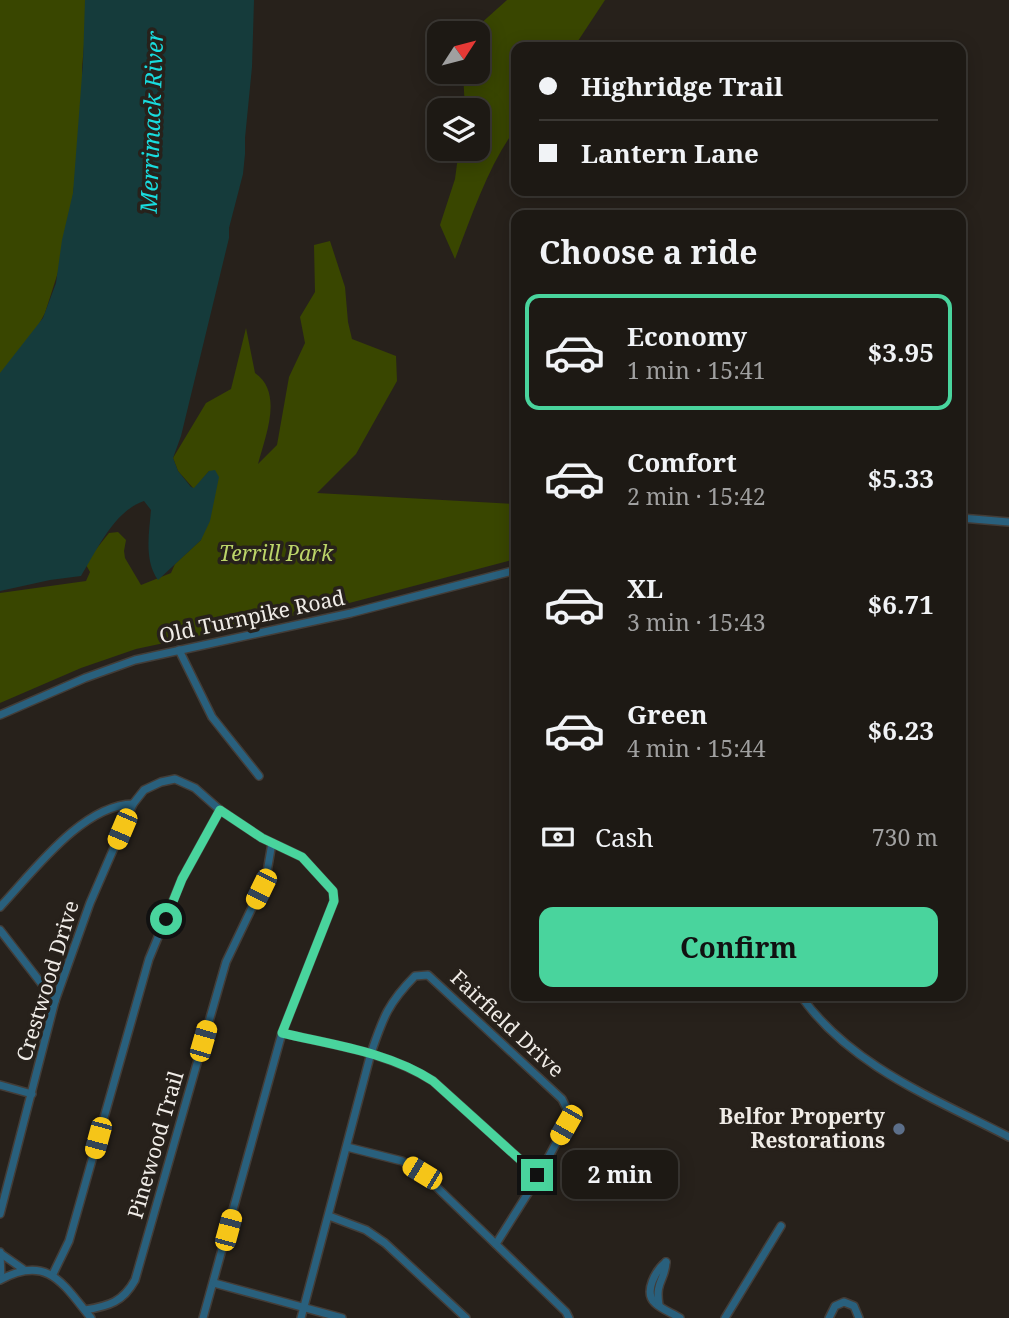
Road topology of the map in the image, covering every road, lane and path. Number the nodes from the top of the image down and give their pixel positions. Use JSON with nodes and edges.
{"nodes":[{"id":1,"x":966,"y":518,"type":"edge"},
{"id":2,"x":1009,"y":522,"type":"edge"},
{"id":3,"x":511,"y":571,"type":"edge"},
{"id":4,"x":178,"y":650,"type":"junction"},
{"id":5,"x":0,"y":715,"type":"edge"},
{"id":6,"x":259,"y":776,"type":"dead end"},
{"id":7,"x":133,"y":804,"type":"junction"},
{"id":8,"x":220,"y":810,"type":"junction"},
{"id":9,"x":272,"y":843,"type":"junction"},
{"id":10,"x":0,"y":907,"type":"edge"},
{"id":11,"x":0,"y":930,"type":"edge"},
{"id":12,"x":55,"y":1001,"type":"junction"},
{"id":13,"x":805,"y":1001,"type":"edge"},
{"id":14,"x":282,"y":1033,"type":"junction"},
{"id":15,"x":371,"y":1053,"type":"junction"},
{"id":16,"x":0,"y":1085,"type":"edge"},
{"id":17,"x":32,"y":1094,"type":"junction"},
{"id":18,"x":1009,"y":1137,"type":"edge"},
{"id":19,"x":347,"y":1147,"type":"junction"},
{"id":20,"x":537,"y":1175,"type":"junction"},
{"id":21,"x":0,"y":1214,"type":"edge"},
{"id":22,"x":329,"y":1216,"type":"junction"},
{"id":23,"x":781,"y":1226,"type":"dead end"},
{"id":24,"x":496,"y":1244,"type":"junction"},
{"id":25,"x":0,"y":1252,"type":"edge"},
{"id":26,"x":23,"y":1269,"type":"junction"},
{"id":27,"x":53,"y":1274,"type":"junction"},
{"id":28,"x":0,"y":1279,"type":"edge"},
{"id":29,"x":214,"y":1283,"type":"junction"},
{"id":30,"x":659,"y":1305,"type":"junction"},
{"id":31,"x":303,"y":1308,"type":"junction"},
{"id":32,"x":85,"y":1310,"type":"junction"},
{"id":33,"x":92,"y":1318,"type":"edge"},
{"id":34,"x":203,"y":1318,"type":"edge"},
{"id":35,"x":301,"y":1318,"type":"edge"},
{"id":36,"x":342,"y":1318,"type":"edge"},
{"id":37,"x":466,"y":1318,"type":"edge"},
{"id":38,"x":569,"y":1318,"type":"edge"},
{"id":39,"x":680,"y":1318,"type":"edge"},
{"id":40,"x":725,"y":1318,"type":"edge"},
{"id":41,"x":829,"y":1318,"type":"edge"},
{"id":42,"x":859,"y":1318,"type":"edge"}],
"edges":[{"from":1,"to":2,"type":"street"},
{"from":3,"to":4,"type":"street","name":"Old Turnpike Road"},
{"from":4,"to":5,"type":"street","name":"Old Turnpike Road"},
{"from":4,"to":6,"type":"street"},
{"from":7,"to":8,"type":"street"},
{"from":7,"to":10,"type":"street"},
{"from":7,"to":12,"type":"street","name":"Crestwood Drive"},
{"from":8,"to":9,"type":"street"},
{"from":8,"to":27,"type":"street"},
{"from":9,"to":14,"type":"street"},
{"from":9,"to":32,"type":"street","name":"Pinewood Trail"},
{"from":11,"to":12,"type":"street"},
{"from":12,"to":17,"type":"street","name":"Crestwood Drive"},
{"from":13,"to":18,"type":"street"},
{"from":14,"to":15,"type":"street"},
{"from":14,"to":29,"type":"street"},
{"from":15,"to":19,"type":"street","name":"Fairfield Drive"},
{"from":15,"to":20,"type":"street"},
{"from":15,"to":20,"type":"street","name":"Fairfield Drive"},
{"from":16,"to":17,"type":"street"},
{"from":17,"to":21,"type":"street","name":"Crestwood Drive"},
{"from":19,"to":22,"type":"street","name":"Fairfield Drive"},
{"from":19,"to":24,"type":"street"},
{"from":20,"to":24,"type":"street","name":"Fairfield Drive"},
{"from":22,"to":31,"type":"street","name":"Fairfield Drive"},
{"from":22,"to":37,"type":"street"},
{"from":23,"to":40,"type":"street"},
{"from":24,"to":38,"type":"street"},
{"from":25,"to":26,"type":"street"},
{"from":25,"to":28,"type":"street"},
{"from":26,"to":27,"type":"street"},
{"from":26,"to":28,"type":"street"},
{"from":27,"to":32,"type":"street"},
{"from":29,"to":31,"type":"street"},
{"from":29,"to":34,"type":"street"},
{"from":30,"to":30,"type":"street"},
{"from":30,"to":39,"type":"street"},
{"from":31,"to":35,"type":"street","name":"Fairfield Drive"},
{"from":31,"to":36,"type":"street"},
{"from":32,"to":33,"type":"street"},
{"from":41,"to":42,"type":"street"}]}
